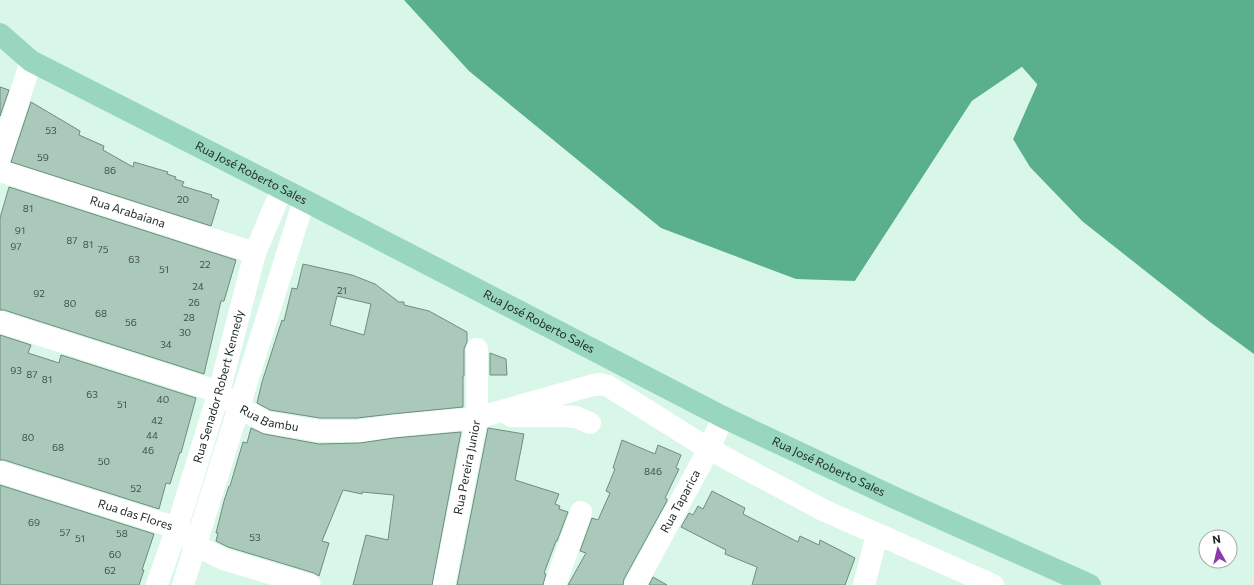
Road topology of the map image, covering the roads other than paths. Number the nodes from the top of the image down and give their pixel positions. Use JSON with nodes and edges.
{"nodes":[{"id":1,"x":0,"y":34,"type":"edge"},
{"id":2,"x":31,"y":61,"type":"junction"},
{"id":3,"x":0,"y":157,"type":"edge"},
{"id":4,"x":0,"y":171,"type":"edge"},
{"id":5,"x":282,"y":189,"type":"junction"},
{"id":6,"x":304,"y":200,"type":"junction"},
{"id":7,"x":255,"y":253,"type":"junction"},
{"id":8,"x":0,"y":322,"type":"edge"},
{"id":9,"x":477,"y":349,"type":"dead end"},
{"id":10,"x":219,"y":392,"type":"junction"},
{"id":11,"x":238,"y":407,"type":"junction"},
{"id":12,"x":479,"y":417,"type":"junction"},
{"id":13,"x":723,"y":417,"type":"junction"},
{"id":14,"x":590,"y":423,"type":"dead end"},
{"id":15,"x":709,"y":449,"type":"junction"},
{"id":16,"x":0,"y":472,"type":"edge"},
{"id":17,"x":581,"y":512,"type":"dead end"},
{"id":18,"x":177,"y":528,"type":"junction"},
{"id":19,"x":877,"y":534,"type":"junction"},
{"id":20,"x":195,"y":545,"type":"junction"},
{"id":21,"x":157,"y":585,"type":"edge"},
{"id":22,"x":183,"y":585,"type":"edge"},
{"id":23,"x":310,"y":585,"type":"edge"},
{"id":24,"x":444,"y":585,"type":"edge"},
{"id":25,"x":555,"y":585,"type":"edge"},
{"id":26,"x":635,"y":585,"type":"edge"},
{"id":27,"x":864,"y":585,"type":"edge"},
{"id":28,"x":993,"y":585,"type":"edge"},
{"id":29,"x":1090,"y":585,"type":"edge"}],
"edges":[{"from":1,"to":2,"type":"main road","name":"Rua José Roberto Sales"},
{"from":2,"to":3,"type":"street"},
{"from":2,"to":5,"type":"main road","name":"Rua José Roberto Sales"},
{"from":4,"to":7,"type":"street","name":"Rua Arabaiana"},
{"from":5,"to":6,"type":"main road","name":"Rua José Roberto Sales"},
{"from":5,"to":7,"type":"street","name":"Rua Senador Robert Kennedy"},
{"from":6,"to":11,"type":"street","name":"Rua Senador Robert Kennedy"},
{"from":6,"to":13,"type":"main road","name":"Rua José Roberto Sales"},
{"from":7,"to":10,"type":"street","name":"Rua Senador Robert Kennedy"},
{"from":8,"to":10,"type":"street","name":"Rua Bambu"},
{"from":9,"to":12,"type":"street","name":"Rua Pereira Junior"},
{"from":10,"to":11,"type":"street","name":"Rua Bambu"},
{"from":10,"to":18,"type":"street","name":"Rua Senador Robert Kennedy"},
{"from":11,"to":12,"type":"street","name":"Rua Bambu"},
{"from":11,"to":20,"type":"street","name":"Rua Senador Robert Kennedy"},
{"from":12,"to":14,"type":"street","name":"Rua Bambu"},
{"from":12,"to":15,"type":"street","name":"Rua Bambu"},
{"from":12,"to":24,"type":"street","name":"Rua Pereira Junior"},
{"from":13,"to":15,"type":"street","name":"Rua Taparica"},
{"from":13,"to":29,"type":"main road","name":"Rua José Roberto Sales"},
{"from":15,"to":19,"type":"street"},
{"from":15,"to":26,"type":"street","name":"Rua Taparica"},
{"from":16,"to":18,"type":"street","name":"Rua das Flores"},
{"from":17,"to":25,"type":"street"},
{"from":18,"to":20,"type":"street","name":"Rua das Flores"},
{"from":18,"to":21,"type":"street","name":"Rua Senador Robert Kennedy"},
{"from":19,"to":27,"type":"street"},
{"from":19,"to":28,"type":"street"},
{"from":20,"to":22,"type":"street","name":"Rua Senador Robert Kennedy"},
{"from":20,"to":23,"type":"street","name":"Rua das Flores"}]}
